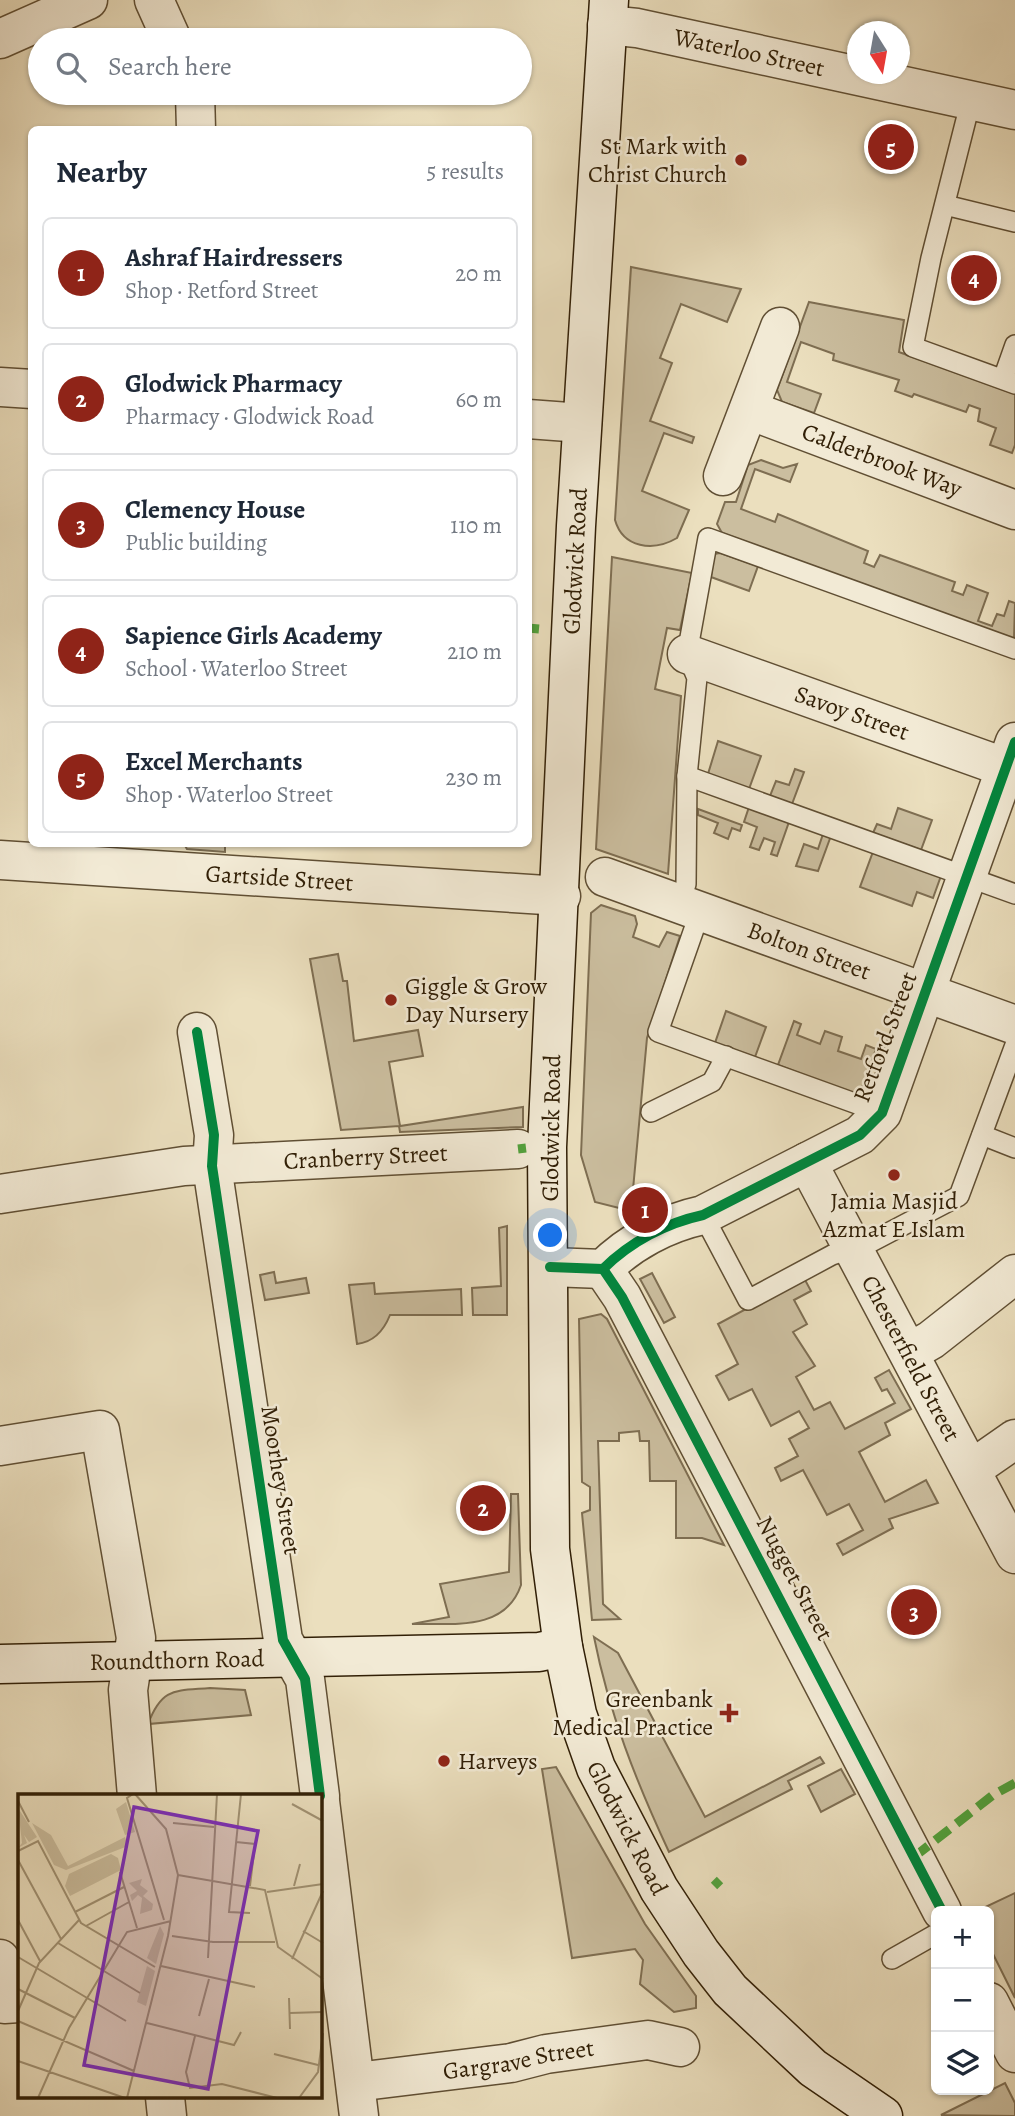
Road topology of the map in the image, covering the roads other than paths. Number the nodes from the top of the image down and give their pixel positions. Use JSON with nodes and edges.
{"nodes":[{"id":1,"x":88,"y":0,"type":"edge"},
{"id":2,"x":154,"y":0,"type":"edge"},
{"id":3,"x":608,"y":13,"type":"edge"},
{"id":4,"x":167,"y":28,"type":"edge"},
{"id":5,"x":0,"y":38,"type":"edge"},
{"id":6,"x":971,"y":100,"type":"junction"},
{"id":7,"x":195,"y":105,"type":"edge"},
{"id":8,"x":1015,"y":110,"type":"edge"},
{"id":9,"x":196,"y":126,"type":"edge"},
{"id":10,"x":945,"y":205,"type":"junction"},
{"id":11,"x":1015,"y":222,"type":"edge"},
{"id":12,"x":780,"y":327,"type":"dead end"},
{"id":13,"x":1015,"y":345,"type":"edge"},
{"id":14,"x":1009,"y":382,"type":"edge"},
{"id":15,"x":0,"y":387,"type":"edge"},
{"id":16,"x":28,"y":389,"type":"edge"},
{"id":17,"x":749,"y":410,"type":"junction"},
{"id":18,"x":532,"y":419,"type":"edge"},
{"id":19,"x":582,"y":423,"type":"junction"},
{"id":20,"x":723,"y":476,"type":"dead end"},
{"id":21,"x":1015,"y":510,"type":"edge"},
{"id":22,"x":1015,"y":649,"type":"edge"},
{"id":23,"x":687,"y":654,"type":"junction"},
{"id":24,"x":1012,"y":760,"type":"edge"},
{"id":25,"x":687,"y":776,"type":"junction"},
{"id":26,"x":158,"y":857,"type":"edge"},
{"id":27,"x":0,"y":860,"type":"edge"},
{"id":28,"x":605,"y":877,"type":"dead end"},
{"id":29,"x":967,"y":877,"type":"junction"},
{"id":30,"x":1015,"y":894,"type":"edge"},
{"id":31,"x":561,"y":896,"type":"junction"},
{"id":32,"x":690,"y":908,"type":"junction"},
{"id":33,"x":924,"y":993,"type":"junction"},
{"id":34,"x":1015,"y":1025,"type":"edge"},
{"id":35,"x":197,"y":1032,"type":"dead end"},
{"id":36,"x":1015,"y":1045,"type":"edge"},
{"id":37,"x":726,"y":1056,"type":"junction"},
{"id":38,"x":651,"y":1112,"type":"dead end"},
{"id":39,"x":882,"y":1112,"type":"junction"},
{"id":40,"x":982,"y":1135,"type":"junction"},
{"id":41,"x":1015,"y":1148,"type":"edge"},
{"id":42,"x":518,"y":1149,"type":"dead end"},
{"id":43,"x":807,"y":1162,"type":"junction"},
{"id":44,"x":212,"y":1166,"type":"junction"},
{"id":45,"x":0,"y":1194,"type":"edge"},
{"id":46,"x":703,"y":1215,"type":"junction"},
{"id":47,"x":853,"y":1250,"type":"junction"},
{"id":48,"x":550,"y":1267,"type":"junction"},
{"id":49,"x":603,"y":1269,"type":"junction"},
{"id":50,"x":1015,"y":1274,"type":"edge"},
{"id":51,"x":910,"y":1352,"type":"junction"},
{"id":52,"x":1015,"y":1439,"type":"edge"},
{"id":53,"x":0,"y":1446,"type":"edge"},
{"id":54,"x":972,"y":1469,"type":"junction"},
{"id":55,"x":1015,"y":1554,"type":"edge"},
{"id":56,"x":563,"y":1647,"type":"junction"},
{"id":57,"x":294,"y":1659,"type":"junction"},
{"id":58,"x":134,"y":1662,"type":"junction"},
{"id":59,"x":0,"y":1664,"type":"edge"},
{"id":60,"x":138,"y":1794,"type":"edge"},
{"id":61,"x":320,"y":1794,"type":"edge"},
{"id":62,"x":322,"y":1817,"type":"edge"},
{"id":63,"x":939,"y":1906,"type":"edge"},
{"id":64,"x":931,"y":1937,"type":"edge"},
{"id":65,"x":0,"y":1959,"type":"edge"},
{"id":66,"x":892,"y":1959,"type":"dead end"},
{"id":67,"x":11,"y":2004,"type":"edge"},
{"id":68,"x":994,"y":2012,"type":"edge"},
{"id":69,"x":680,"y":2047,"type":"dead end"},
{"id":70,"x":1015,"y":2053,"type":"edge"},
{"id":71,"x":165,"y":2098,"type":"edge"},
{"id":72,"x":358,"y":2099,"type":"edge"},
{"id":73,"x":167,"y":2116,"type":"edge"},
{"id":74,"x":883,"y":2116,"type":"edge"}],
"edges":[{"from":1,"to":5,"type":"street"},
{"from":2,"to":4,"type":"street"},
{"from":3,"to":6,"type":"street","name":"Waterloo Street"},
{"from":3,"to":19,"type":"street","name":"Glodwick Road"},
{"from":6,"to":8,"type":"street","name":"Waterloo Street"},
{"from":6,"to":10,"type":"lane"},
{"from":7,"to":9,"type":"street"},
{"from":10,"to":11,"type":"lane"},
{"from":10,"to":14,"type":"lane"},
{"from":12,"to":17,"type":"street"},
{"from":13,"to":14,"type":"lane"},
{"from":15,"to":16,"type":"street"},
{"from":17,"to":20,"type":"street"},
{"from":17,"to":21,"type":"street","name":"Calderbrook Way"},
{"from":18,"to":19,"type":"street"},
{"from":19,"to":31,"type":"street","name":"Glodwick Road"},
{"from":22,"to":23,"type":"lane"},
{"from":23,"to":24,"type":"street","name":"Savoy Street"},
{"from":23,"to":25,"type":"lane"},
{"from":24,"to":29,"type":"street","name":"Retford Street"},
{"from":25,"to":29,"type":"lane"},
{"from":25,"to":32,"type":"lane"},
{"from":26,"to":27,"type":"street","name":"Gartside Street"},
{"from":26,"to":31,"type":"street","name":"Gartside Street"},
{"from":28,"to":32,"type":"street","name":"Bolton Street"},
{"from":29,"to":30,"type":"lane"},
{"from":29,"to":33,"type":"street","name":"Retford Street"},
{"from":31,"to":48,"type":"street","name":"Glodwick Road"},
{"from":32,"to":33,"type":"street","name":"Bolton Street"},
{"from":32,"to":37,"type":"lane"},
{"from":33,"to":34,"type":"street","name":"Bolton Street"},
{"from":33,"to":39,"type":"street","name":"Retford Street"},
{"from":35,"to":44,"type":"street"},
{"from":36,"to":40,"type":"lane"},
{"from":37,"to":38,"type":"lane"},
{"from":37,"to":39,"type":"lane"},
{"from":39,"to":43,"type":"street","name":"Retford Street"},
{"from":40,"to":41,"type":"lane"},
{"from":40,"to":47,"type":"lane"},
{"from":42,"to":44,"type":"street","name":"Cranberry Street"},
{"from":43,"to":46,"type":"street","name":"Retford Street"},
{"from":43,"to":47,"type":"street","name":"Chesterfield Street"},
{"from":44,"to":45,"type":"street","name":"Cranberry Street"},
{"from":44,"to":57,"type":"street","name":"Moorhey Street"},
{"from":46,"to":47,"type":"lane"},
{"from":46,"to":49,"type":"street","name":"Retford Street"},
{"from":47,"to":51,"type":"street","name":"Chesterfield Street"},
{"from":48,"to":49,"type":"street"},
{"from":48,"to":56,"type":"street","name":"Glodwick Road"},
{"from":49,"to":63,"type":"street","name":"Nugget Street"},
{"from":50,"to":51,"type":"street"},
{"from":51,"to":54,"type":"street","name":"Chesterfield Street"},
{"from":52,"to":54,"type":"street"},
{"from":53,"to":58,"type":"street"},
{"from":54,"to":55,"type":"street","name":"Chesterfield Street"},
{"from":56,"to":57,"type":"street","name":"Roundthorn Road"},
{"from":56,"to":74,"type":"street","name":"Glodwick Road"},
{"from":57,"to":58,"type":"street","name":"Roundthorn Road"},
{"from":57,"to":61,"type":"street","name":"Moorhey Street"},
{"from":58,"to":59,"type":"street","name":"Roundthorn Road"},
{"from":58,"to":60,"type":"street"},
{"from":62,"to":72,"type":"street"},
{"from":64,"to":66,"type":"lane"},
{"from":65,"to":67,"type":"street"},
{"from":68,"to":70,"type":"street"},
{"from":69,"to":72,"type":"street","name":"Gargrave Street"},
{"from":71,"to":73,"type":"street"}]}
